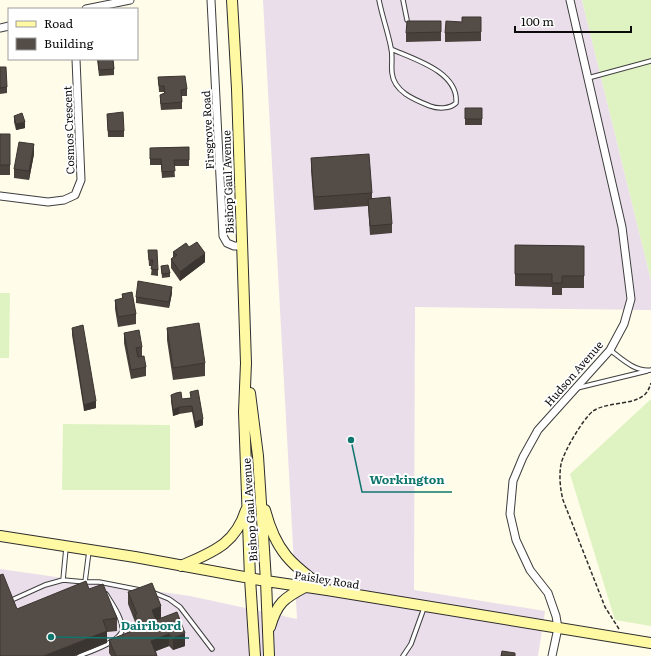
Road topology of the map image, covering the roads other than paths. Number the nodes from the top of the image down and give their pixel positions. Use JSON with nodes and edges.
{"nodes":[{"id":1,"x":130,"y":0,"type":"edge"},
{"id":2,"x":211,"y":0,"type":"edge"},
{"id":3,"x":232,"y":0,"type":"edge"},
{"id":4,"x":379,"y":0,"type":"edge"},
{"id":5,"x":403,"y":0,"type":"edge"},
{"id":6,"x":570,"y":0,"type":"edge"},
{"id":7,"x":91,"y":8,"type":"edge"},
{"id":8,"x":407,"y":20,"type":"edge"},
{"id":9,"x":391,"y":49,"type":"junction"},
{"id":10,"x":76,"y":60,"type":"edge"},
{"id":11,"x":651,"y":61,"type":"edge"},
{"id":12,"x":588,"y":78,"type":"junction"},
{"id":13,"x":0,"y":196,"type":"edge"},
{"id":14,"x":241,"y":246,"type":"junction"},
{"id":15,"x":610,"y":350,"type":"junction"},
{"id":16,"x":246,"y":363,"type":"junction"},
{"id":17,"x":649,"y":370,"type":"edge"},
{"id":18,"x":576,"y":389,"type":"junction"},
{"id":19,"x":259,"y":483,"type":"junction"},
{"id":20,"x":248,"y":503,"type":"junction"},
{"id":21,"x":0,"y":536,"type":"edge"},
{"id":22,"x":66,"y":546,"type":"junction"},
{"id":23,"x":89,"y":550,"type":"junction"},
{"id":24,"x":181,"y":566,"type":"junction"},
{"id":25,"x":250,"y":578,"type":"junction"},
{"id":26,"x":63,"y":580,"type":"junction"},
{"id":27,"x":85,"y":582,"type":"junction"},
{"id":28,"x":99,"y":582,"type":"junction"},
{"id":29,"x":266,"y":582,"type":"junction"},
{"id":30,"x":305,"y":587,"type":"junction"},
{"id":31,"x":143,"y":590,"type":"edge"},
{"id":32,"x":327,"y":590,"type":"junction"},
{"id":33,"x":150,"y":591,"type":"edge"},
{"id":34,"x":14,"y":599,"type":"edge"},
{"id":35,"x":425,"y":607,"type":"junction"},
{"id":36,"x":558,"y":628,"type":"junction"},
{"id":37,"x":268,"y":634,"type":"junction"},
{"id":38,"x":651,"y":643,"type":"edge"},
{"id":39,"x":212,"y":649,"type":"dead end"},
{"id":40,"x":79,"y":656,"type":"edge"},
{"id":41,"x":255,"y":656,"type":"edge"},
{"id":42,"x":268,"y":656,"type":"edge"},
{"id":43,"x":403,"y":656,"type":"edge"},
{"id":44,"x":552,"y":656,"type":"edge"}],
"edges":[{"from":1,"to":7,"type":"street"},
{"from":2,"to":14,"type":"street","name":"Firsgrove Road"},
{"from":3,"to":14,"type":"main road","name":"Bishop Gaul Avenue"},
{"from":4,"to":9,"type":"lane"},
{"from":5,"to":8,"type":"lane"},
{"from":6,"to":12,"type":"street","name":"Hudson Avenue"},
{"from":9,"to":9,"type":"lane"},
{"from":10,"to":13,"type":"street","name":"Cosmos Crescent"},
{"from":11,"to":12,"type":"lane"},
{"from":12,"to":15,"type":"street","name":"Hudson Avenue"},
{"from":14,"to":16,"type":"main road","name":"Bishop Gaul Avenue"},
{"from":15,"to":17,"type":"lane"},
{"from":15,"to":18,"type":"street","name":"Hudson Avenue"},
{"from":16,"to":19,"type":"main road","name":"Bishop Gaul Avenue"},
{"from":16,"to":20,"type":"main road","name":"Bishop Gaul Avenue"},
{"from":17,"to":18,"type":"lane"},
{"from":18,"to":36,"type":"street","name":"Hudson Avenue"},
{"from":19,"to":29,"type":"main road","name":"Bishop Gaul Avenue"},
{"from":19,"to":32,"type":"main road"},
{"from":20,"to":24,"type":"main road"},
{"from":20,"to":25,"type":"main road","name":"Bishop Gaul Avenue"},
{"from":21,"to":22,"type":"main road","name":"Paisley Road"},
{"from":22,"to":23,"type":"main road","name":"Paisley Road"},
{"from":22,"to":26,"type":"lane"},
{"from":23,"to":24,"type":"main road","name":"Paisley Road"},
{"from":23,"to":27,"type":"lane"},
{"from":24,"to":25,"type":"main road","name":"Paisley Road"},
{"from":25,"to":29,"type":"main road","name":"Paisley Road"},
{"from":25,"to":41,"type":"main road","name":"Bishop Gaul Avenue"},
{"from":26,"to":27,"type":"lane"},
{"from":26,"to":34,"type":"lane"},
{"from":27,"to":28,"type":"lane"},
{"from":28,"to":31,"type":"lane"},
{"from":28,"to":40,"type":"lane"},
{"from":29,"to":30,"type":"main road","name":"Paisley Road"},
{"from":29,"to":37,"type":"main road","name":"Bishop Gaul Avenue"},
{"from":30,"to":32,"type":"main road","name":"Paisley Road"},
{"from":30,"to":37,"type":"main road"},
{"from":32,"to":35,"type":"main road","name":"Paisley Road"},
{"from":33,"to":39,"type":"lane"},
{"from":35,"to":36,"type":"main road","name":"Paisley Road"},
{"from":35,"to":43,"type":"lane"},
{"from":36,"to":38,"type":"main road","name":"Paisley Road"},
{"from":36,"to":44,"type":"street"},
{"from":37,"to":42,"type":"main road","name":"Bishop Gaul Avenue"}]}
